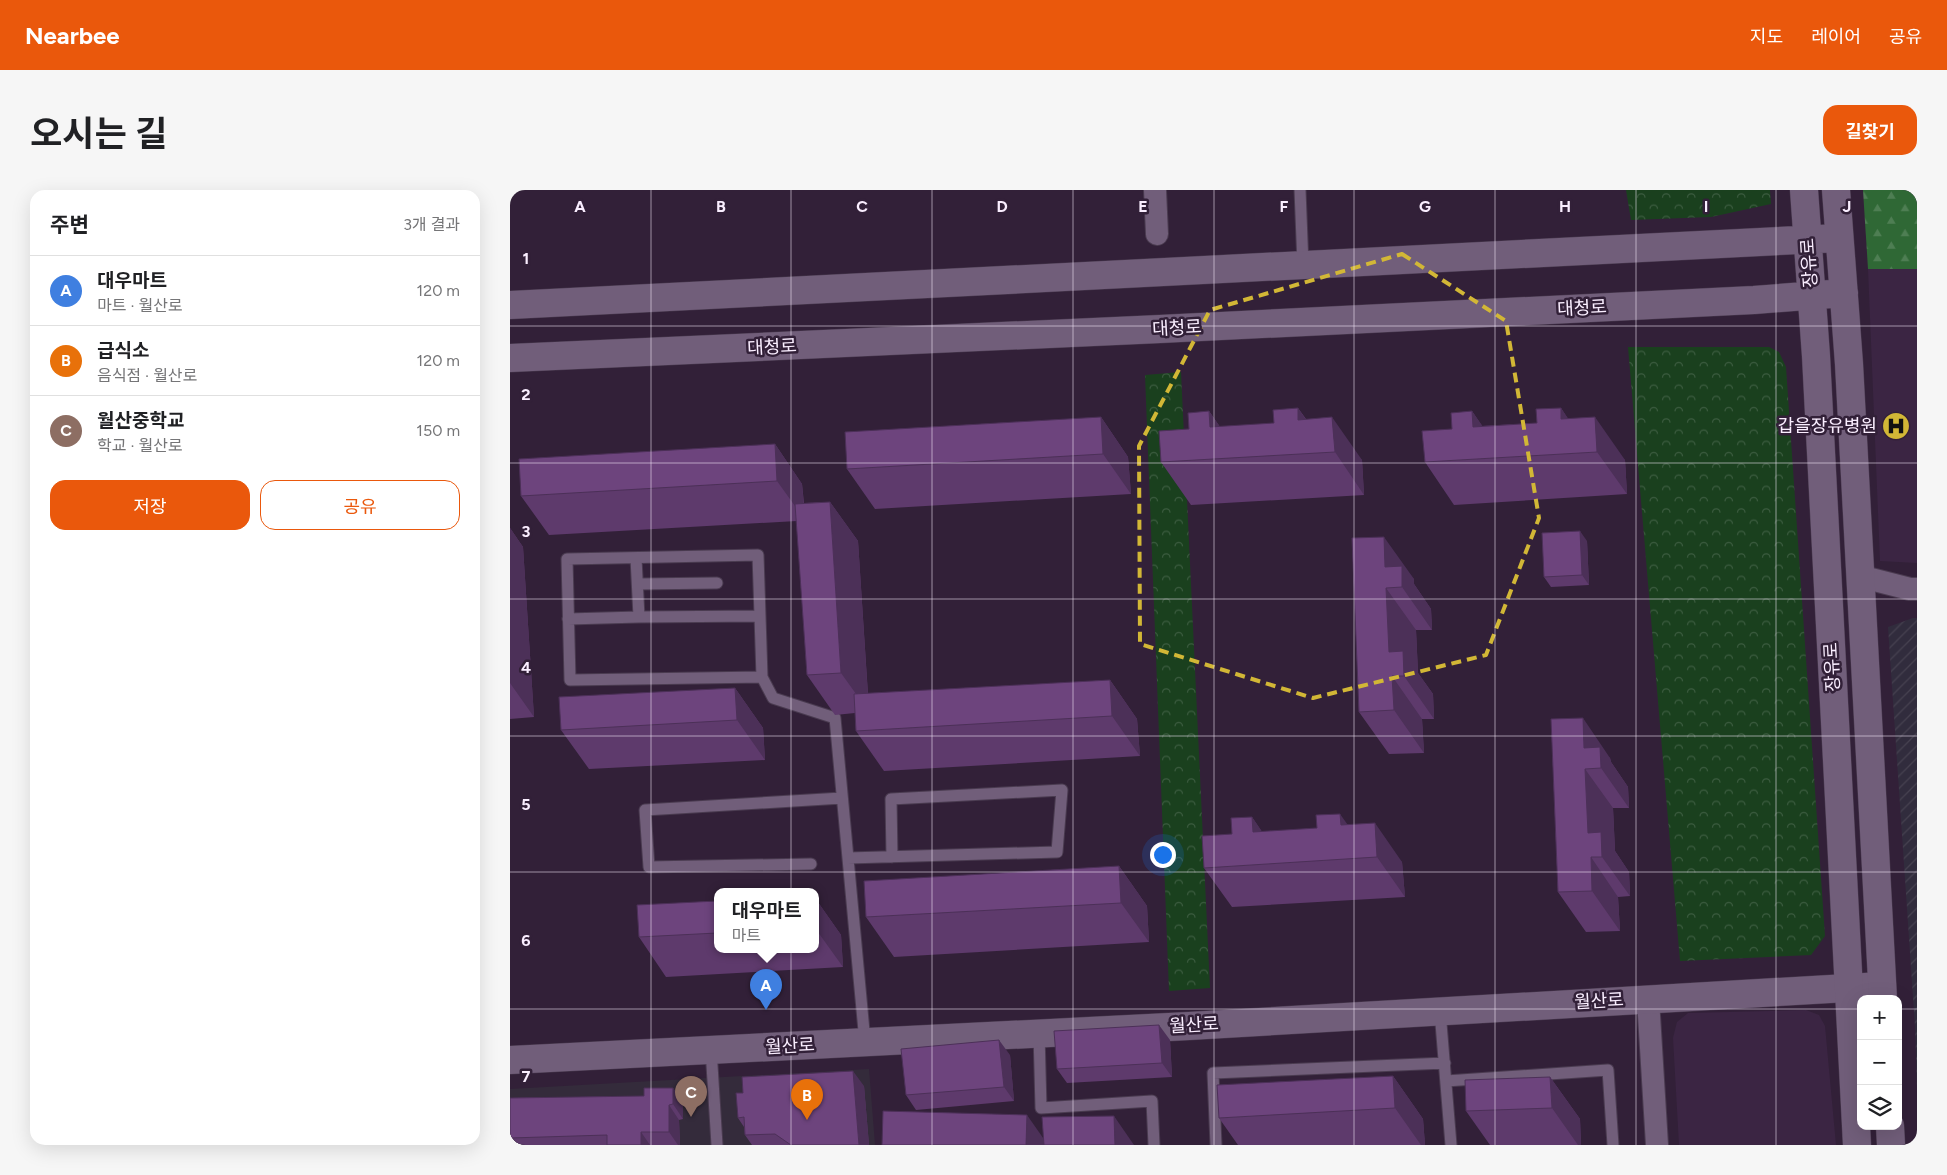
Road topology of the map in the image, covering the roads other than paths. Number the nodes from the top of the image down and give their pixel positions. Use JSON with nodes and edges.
{"nodes":[{"id":1,"x":1155,"y":190,"type":"edge"},
{"id":2,"x":1300,"y":190,"type":"edge"},
{"id":3,"x":1804,"y":190,"type":"edge"},
{"id":4,"x":1836,"y":190,"type":"edge"},
{"id":5,"x":1157,"y":234,"type":"dead end"},
{"id":6,"x":1839,"y":238,"type":"junction"},
{"id":7,"x":1807,"y":239,"type":"junction"},
{"id":8,"x":1303,"y":265,"type":"junction"},
{"id":9,"x":1844,"y":293,"type":"junction"},
{"id":10,"x":1811,"y":296,"type":"junction"},
{"id":11,"x":510,"y":305,"type":"edge"},
{"id":12,"x":510,"y":358,"type":"edge"},
{"id":13,"x":636,"y":558,"type":"junction"},
{"id":14,"x":1859,"y":576,"type":"junction"},
{"id":15,"x":717,"y":582,"type":"dead end"},
{"id":16,"x":638,"y":584,"type":"junction"},
{"id":17,"x":1917,"y":589,"type":"edge"},
{"id":18,"x":639,"y":616,"type":"junction"},
{"id":19,"x":760,"y":616,"type":"junction"},
{"id":20,"x":568,"y":619,"type":"junction"},
{"id":21,"x":762,"y":677,"type":"junction"},
{"id":22,"x":842,"y":798,"type":"junction"},
{"id":23,"x":892,"y":857,"type":"junction"},
{"id":24,"x":848,"y":858,"type":"junction"},
{"id":25,"x":811,"y":864,"type":"dead end"},
{"id":26,"x":1848,"y":988,"type":"junction"},
{"id":27,"x":1882,"y":992,"type":"edge"},
{"id":28,"x":1648,"y":998,"type":"junction"},
{"id":29,"x":1440,"y":1011,"type":"junction"},
{"id":30,"x":1039,"y":1033,"type":"junction"},
{"id":31,"x":864,"y":1042,"type":"junction"},
{"id":32,"x":711,"y":1050,"type":"junction"},
{"id":33,"x":510,"y":1060,"type":"edge"},
{"id":34,"x":1444,"y":1063,"type":"junction"},
{"id":35,"x":1446,"y":1081,"type":"junction"},
{"id":36,"x":1890,"y":1130,"type":"edge"},
{"id":37,"x":717,"y":1145,"type":"edge"},
{"id":38,"x":1154,"y":1145,"type":"edge"},
{"id":39,"x":1216,"y":1145,"type":"edge"},
{"id":40,"x":1451,"y":1145,"type":"edge"},
{"id":41,"x":1613,"y":1145,"type":"edge"},
{"id":42,"x":1657,"y":1145,"type":"edge"},
{"id":43,"x":1857,"y":1145,"type":"edge"},
{"id":44,"x":1891,"y":1145,"type":"edge"}],
"edges":[{"from":1,"to":5,"type":"street"},
{"from":2,"to":8,"type":"lane"},
{"from":3,"to":7,"type":"main road","name":"장유로"},
{"from":4,"to":6,"type":"main road","name":"장유로"},
{"from":6,"to":7,"type":"main road"},
{"from":6,"to":9,"type":"main road","name":"장유로"},
{"from":7,"to":8,"type":"main road"},
{"from":7,"to":10,"type":"main road","name":"장유로"},
{"from":8,"to":11,"type":"main road"},
{"from":9,"to":10,"type":"main road","name":"대청로"},
{"from":9,"to":14,"type":"main road","name":"장유로"},
{"from":10,"to":12,"type":"main road","name":"대청로"},
{"from":10,"to":26,"type":"main road","name":"장유로"},
{"from":13,"to":16,"type":"lane"},
{"from":13,"to":19,"type":"lane"},
{"from":13,"to":20,"type":"lane"},
{"from":14,"to":17,"type":"street"},
{"from":14,"to":27,"type":"main road","name":"장유로"},
{"from":15,"to":16,"type":"lane"},
{"from":16,"to":18,"type":"lane"},
{"from":18,"to":19,"type":"lane"},
{"from":18,"to":20,"type":"lane"},
{"from":19,"to":21,"type":"lane"},
{"from":20,"to":21,"type":"lane"},
{"from":21,"to":22,"type":"lane"},
{"from":22,"to":24,"type":"lane"},
{"from":22,"to":25,"type":"lane"},
{"from":23,"to":23,"type":"lane"},
{"from":23,"to":24,"type":"lane"},
{"from":24,"to":31,"type":"lane"},
{"from":26,"to":27,"type":"main road","name":"월산로"},
{"from":26,"to":28,"type":"main road","name":"월산로"},
{"from":26,"to":43,"type":"main road","name":"장유로"},
{"from":28,"to":29,"type":"main road","name":"월산로"},
{"from":28,"to":42,"type":"street"},
{"from":29,"to":30,"type":"main road","name":"월산로"},
{"from":29,"to":34,"type":"lane"},
{"from":30,"to":31,"type":"main road","name":"월산로"},
{"from":30,"to":38,"type":"lane"},
{"from":31,"to":32,"type":"main road","name":"월산로"},
{"from":32,"to":33,"type":"main road","name":"월산로"},
{"from":32,"to":37,"type":"lane"},
{"from":34,"to":35,"type":"lane"},
{"from":34,"to":39,"type":"lane"},
{"from":35,"to":40,"type":"lane"},
{"from":35,"to":41,"type":"lane"},
{"from":36,"to":44,"type":"main road"}]}
